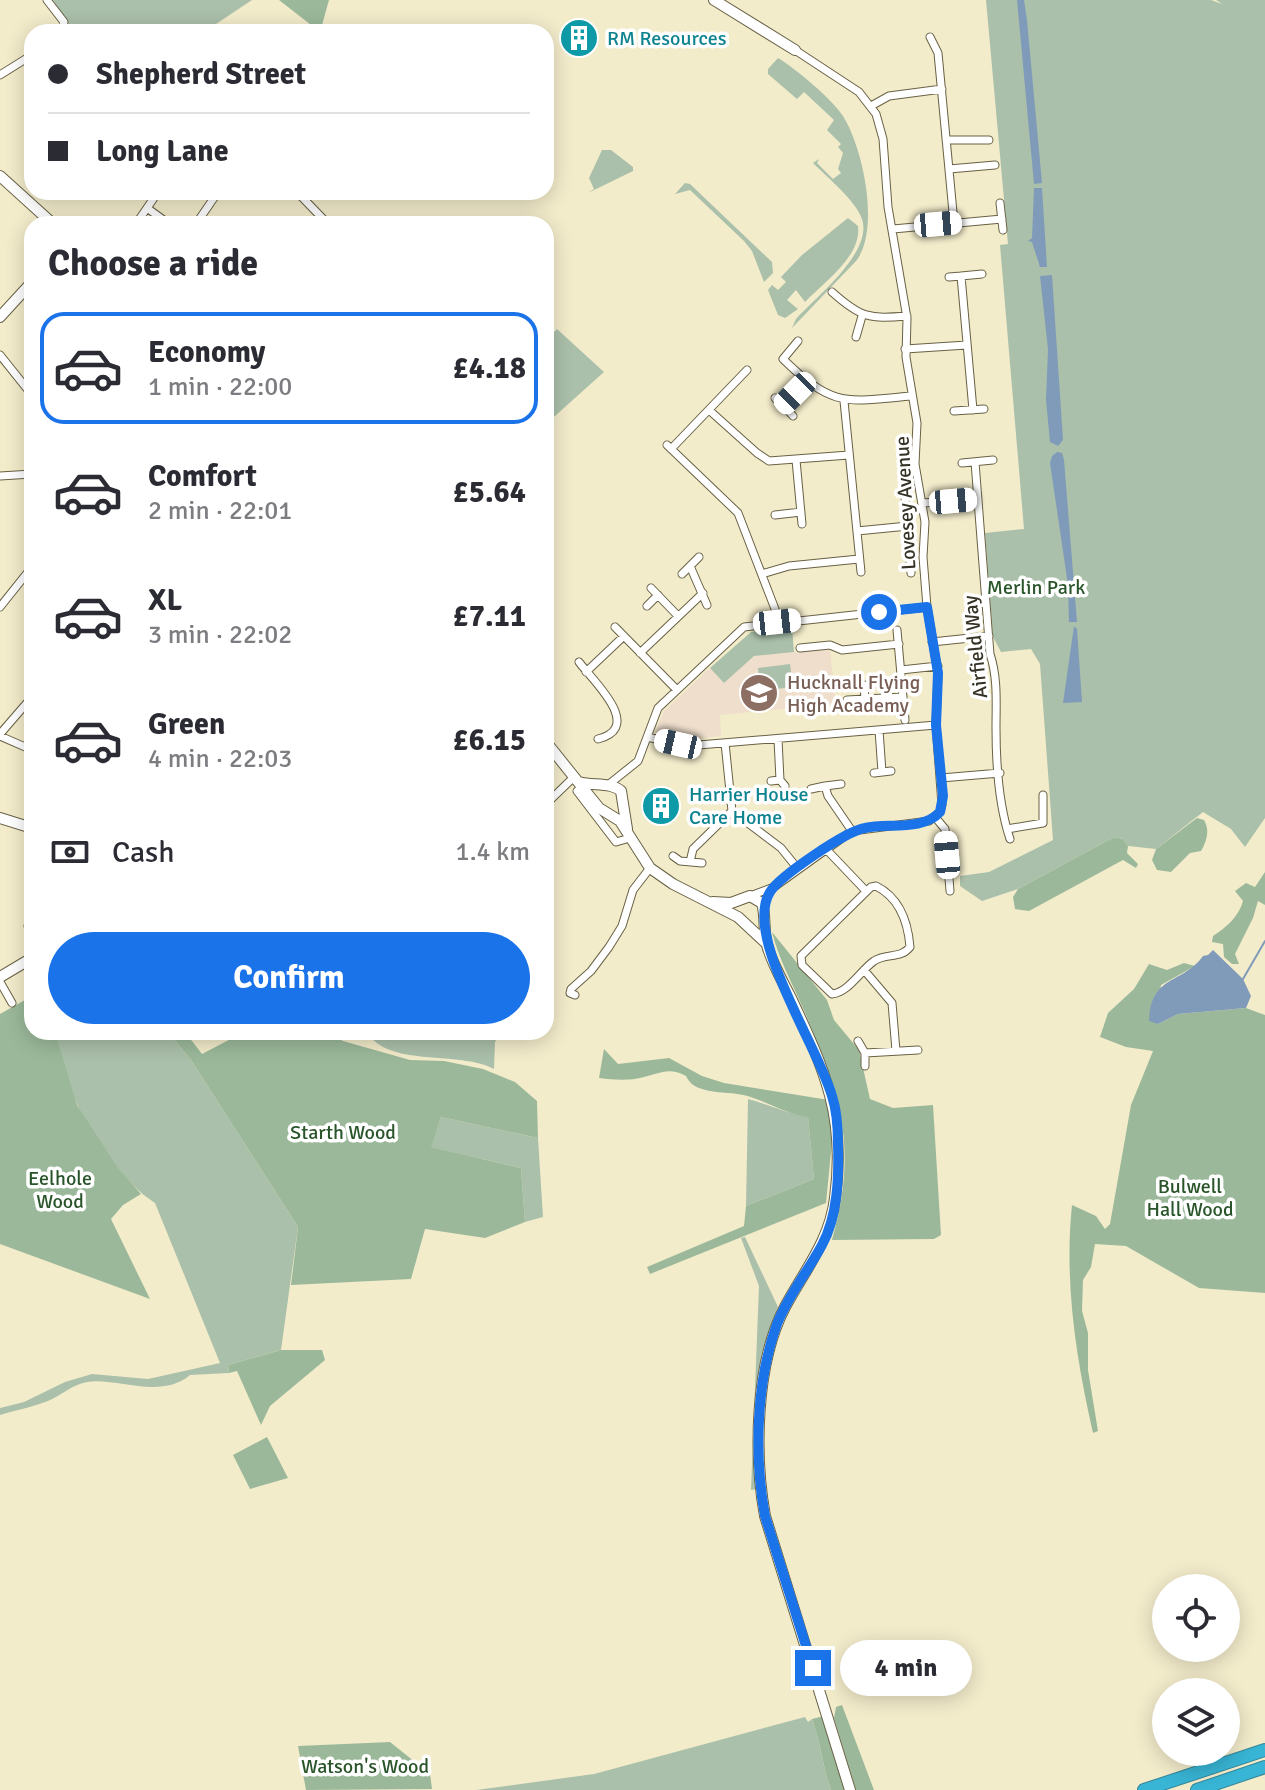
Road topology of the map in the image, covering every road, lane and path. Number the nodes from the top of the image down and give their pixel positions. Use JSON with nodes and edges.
{"nodes":[{"id":1,"x":47,"y":0,"type":"edge"},
{"id":2,"x":714,"y":0,"type":"edge"},
{"id":3,"x":64,"y":24,"type":"edge"},
{"id":4,"x":930,"y":37,"type":"dead end"},
{"id":5,"x":795,"y":50,"type":"joint"},
{"id":6,"x":24,"y":60,"type":"edge"},
{"id":7,"x":0,"y":75,"type":"edge"},
{"id":8,"x":942,"y":89,"type":"junction"},
{"id":9,"x":871,"y":106,"type":"junction"},
{"id":10,"x":946,"y":140,"type":"junction"},
{"id":11,"x":989,"y":140,"type":"dead end"},
{"id":12,"x":995,"y":165,"type":"dead end"},
{"id":13,"x":949,"y":169,"type":"junction"},
{"id":14,"x":1,"y":179,"type":"edge"},
{"id":15,"x":24,"y":199,"type":"edge"},
{"id":16,"x":25,"y":200,"type":"edge"},
{"id":17,"x":152,"y":200,"type":"edge"},
{"id":18,"x":305,"y":200,"type":"edge"},
{"id":19,"x":1000,"y":203,"type":"dead end"},
{"id":20,"x":147,"y":208,"type":"junction"},
{"id":21,"x":44,"y":216,"type":"edge"},
{"id":22,"x":142,"y":216,"type":"edge"},
{"id":23,"x":158,"y":216,"type":"edge"},
{"id":24,"x":320,"y":216,"type":"edge"},
{"id":25,"x":1002,"y":219,"type":"junction"},
{"id":26,"x":954,"y":223,"type":"junction"},
{"id":27,"x":893,"y":229,"type":"junction"},
{"id":28,"x":1003,"y":230,"type":"dead end"},
{"id":29,"x":982,"y":274,"type":"dead end"},
{"id":30,"x":961,"y":276,"type":"junction"},
{"id":31,"x":949,"y":277,"type":"dead end"},
{"id":32,"x":24,"y":291,"type":"edge"},
{"id":33,"x":832,"y":292,"type":"dead end"},
{"id":34,"x":862,"y":316,"type":"junction"},
{"id":35,"x":907,"y":316,"type":"junction"},
{"id":36,"x":0,"y":317,"type":"edge"},
{"id":37,"x":856,"y":337,"type":"dead end"},
{"id":38,"x":798,"y":341,"type":"dead end"},
{"id":39,"x":967,"y":345,"type":"junction"},
{"id":40,"x":905,"y":349,"type":"junction"},
{"id":41,"x":0,"y":355,"type":"edge"},
{"id":42,"x":747,"y":370,"type":"dead end"},
{"id":43,"x":806,"y":382,"type":"junction"},
{"id":44,"x":24,"y":385,"type":"edge"},
{"id":45,"x":911,"y":396,"type":"junction"},
{"id":46,"x":775,"y":398,"type":"dead end"},
{"id":47,"x":844,"y":401,"type":"junction"},
{"id":48,"x":783,"y":405,"type":"junction"},
{"id":49,"x":984,"y":409,"type":"dead end"},
{"id":50,"x":709,"y":410,"type":"junction"},
{"id":51,"x":973,"y":410,"type":"junction"},
{"id":52,"x":954,"y":411,"type":"dead end"},
{"id":53,"x":793,"y":416,"type":"dead end"},
{"id":54,"x":849,"y":455,"type":"junction"},
{"id":55,"x":796,"y":460,"type":"junction"},
{"id":56,"x":993,"y":460,"type":"dead end"},
{"id":57,"x":975,"y":462,"type":"junction"},
{"id":58,"x":962,"y":463,"type":"dead end"},
{"id":59,"x":903,"y":472,"type":"dead end"},
{"id":60,"x":24,"y":474,"type":"edge"},
{"id":61,"x":0,"y":476,"type":"edge"},
{"id":62,"x":978,"y":499,"type":"junction"},
{"id":63,"x":923,"y":503,"type":"junction"},
{"id":64,"x":801,"y":512,"type":"junction"},
{"id":65,"x":775,"y":515,"type":"dead end"},
{"id":66,"x":802,"y":524,"type":"dead end"},
{"id":67,"x":908,"y":526,"type":"junction"},
{"id":68,"x":857,"y":531,"type":"junction"},
{"id":69,"x":699,"y":557,"type":"dead end"},
{"id":70,"x":859,"y":559,"type":"junction"},
{"id":71,"x":690,"y":566,"type":"junction"},
{"id":72,"x":861,"y":572,"type":"dead end"},
{"id":73,"x":911,"y":573,"type":"dead end"},
{"id":74,"x":682,"y":574,"type":"dead end"},
{"id":75,"x":762,"y":574,"type":"junction"},
{"id":76,"x":24,"y":577,"type":"edge"},
{"id":77,"x":651,"y":588,"type":"dead end"},
{"id":78,"x":703,"y":593,"type":"junction"},
{"id":79,"x":658,"y":595,"type":"junction"},
{"id":80,"x":707,"y":605,"type":"dead end"},
{"id":81,"x":647,"y":606,"type":"dead end"},
{"id":82,"x":0,"y":607,"type":"edge"},
{"id":83,"x":927,"y":607,"type":"junction"},
{"id":84,"x":678,"y":616,"type":"junction"},
{"id":85,"x":777,"y":622,"type":"junction"},
{"id":86,"x":615,"y":627,"type":"dead end"},
{"id":87,"x":897,"y":630,"type":"dead end"},
{"id":88,"x":624,"y":636,"type":"junction"},
{"id":89,"x":989,"y":636,"type":"junction"},
{"id":90,"x":932,"y":642,"type":"junction"},
{"id":91,"x":899,"y":644,"type":"junction"},
{"id":92,"x":800,"y":648,"type":"dead end"},
{"id":93,"x":640,"y":653,"type":"junction"},
{"id":94,"x":579,"y":662,"type":"dead end"},
{"id":95,"x":938,"y":666,"type":"junction"},
{"id":96,"x":901,"y":670,"type":"junction"},
{"id":97,"x":586,"y":672,"type":"junction"},
{"id":98,"x":864,"y":685,"type":"dead end"},
{"id":99,"x":677,"y":690,"type":"junction"},
{"id":100,"x":903,"y":697,"type":"junction"},
{"id":101,"x":847,"y":700,"type":"dead end"},
{"id":102,"x":865,"y":700,"type":"junction"},
{"id":103,"x":24,"y":706,"type":"edge"},
{"id":104,"x":905,"y":720,"type":"dead end"},
{"id":105,"x":936,"y":725,"type":"junction"},
{"id":106,"x":879,"y":730,"type":"junction"},
{"id":107,"x":0,"y":735,"type":"edge"},
{"id":108,"x":647,"y":737,"type":"junction"},
{"id":109,"x":598,"y":739,"type":"dead end"},
{"id":110,"x":778,"y":739,"type":"junction"},
{"id":111,"x":725,"y":743,"type":"junction"},
{"id":112,"x":24,"y":746,"type":"edge"},
{"id":113,"x":554,"y":753,"type":"edge"},
{"id":114,"x":630,"y":770,"type":"junction"},
{"id":115,"x":891,"y":771,"type":"dead end"},
{"id":116,"x":1000,"y":773,"type":"junction"},
{"id":117,"x":941,"y":778,"type":"junction"},
{"id":118,"x":771,"y":781,"type":"dead end"},
{"id":119,"x":577,"y":783,"type":"junction"},
{"id":120,"x":841,"y":784,"type":"dead end"},
{"id":121,"x":605,"y":786,"type":"junction"},
{"id":122,"x":825,"y":786,"type":"junction"},
{"id":123,"x":811,"y":789,"type":"dead end"},
{"id":124,"x":1043,"y":795,"type":"dead end"},
{"id":125,"x":623,"y":798,"type":"junction"},
{"id":126,"x":554,"y":799,"type":"edge"},
{"id":127,"x":596,"y":804,"type":"junction"},
{"id":128,"x":732,"y":811,"type":"junction"},
{"id":129,"x":608,"y":813,"type":"junction"},
{"id":130,"x":935,"y":817,"type":"junction"},
{"id":131,"x":0,"y":818,"type":"edge"},
{"id":132,"x":24,"y":826,"type":"edge"},
{"id":133,"x":1007,"y":829,"type":"junction"},
{"id":134,"x":852,"y":831,"type":"junction"},
{"id":135,"x":628,"y":834,"type":"junction"},
{"id":136,"x":1010,"y":839,"type":"dead end"},
{"id":137,"x":825,"y":848,"type":"junction"},
{"id":138,"x":673,"y":856,"type":"dead end"},
{"id":139,"x":690,"y":862,"type":"junction"},
{"id":140,"x":702,"y":863,"type":"dead end"},
{"id":141,"x":650,"y":868,"type":"junction"},
{"id":142,"x":798,"y":869,"type":"junction"},
{"id":143,"x":774,"y":887,"type":"junction"},
{"id":144,"x":866,"y":891,"type":"junction"},
{"id":145,"x":950,"y":891,"type":"dead end"},
{"id":146,"x":746,"y":897,"type":"junction"},
{"id":147,"x":713,"y":902,"type":"junction"},
{"id":148,"x":764,"y":910,"type":"junction"},
{"id":149,"x":741,"y":920,"type":"junction"},
{"id":150,"x":608,"y":930,"type":"dead end"},
{"id":151,"x":616,"y":935,"type":"junction"},
{"id":152,"x":766,"y":943,"type":"junction"},
{"id":153,"x":24,"y":963,"type":"edge"},
{"id":154,"x":864,"y":970,"type":"junction"},
{"id":155,"x":0,"y":979,"type":"edge"},
{"id":156,"x":575,"y":995,"type":"dead end"},
{"id":157,"x":12,"y":1003,"type":"dead end"},
{"id":158,"x":858,"y":1041,"type":"dead end"},
{"id":159,"x":918,"y":1050,"type":"dead end"},
{"id":160,"x":896,"y":1051,"type":"junction"},
{"id":161,"x":865,"y":1053,"type":"junction"},
{"id":162,"x":865,"y":1066,"type":"dead end"},
{"id":163,"x":1265,"y":1750,"type":"edge"},
{"id":164,"x":1265,"y":1767,"type":"edge"},
{"id":165,"x":850,"y":1790,"type":"edge"},
{"id":166,"x":1144,"y":1790,"type":"edge"},
{"id":167,"x":1197,"y":1790,"type":"edge"}],
"edges":[{"from":1,"to":3,"type":"street"},
{"from":2,"to":5,"type":"main road"},
{"from":4,"to":8,"type":"street"},
{"from":5,"to":9,"type":"street"},
{"from":6,"to":7,"type":"street"},
{"from":8,"to":9,"type":"street"},
{"from":8,"to":10,"type":"street"},
{"from":9,"to":27,"type":"street","name":"Lovesey Avenue"},
{"from":10,"to":11,"type":"street"},
{"from":10,"to":13,"type":"street"},
{"from":12,"to":13,"type":"street"},
{"from":13,"to":26,"type":"street"},
{"from":14,"to":15,"type":"main road"},
{"from":16,"to":21,"type":"main road"},
{"from":17,"to":20,"type":"street"},
{"from":18,"to":24,"type":"street"},
{"from":19,"to":25,"type":"street"},
{"from":20,"to":22,"type":"street"},
{"from":20,"to":23,"type":"street"},
{"from":25,"to":26,"type":"street"},
{"from":25,"to":28,"type":"street"},
{"from":26,"to":27,"type":"street"},
{"from":27,"to":35,"type":"street","name":"Lovesey Avenue"},
{"from":29,"to":30,"type":"street"},
{"from":30,"to":31,"type":"street"},
{"from":30,"to":39,"type":"street"},
{"from":32,"to":36,"type":"main road"},
{"from":33,"to":34,"type":"street"},
{"from":34,"to":35,"type":"street"},
{"from":34,"to":37,"type":"street"},
{"from":35,"to":40,"type":"street","name":"Lovesey Avenue"},
{"from":38,"to":43,"type":"street"},
{"from":39,"to":40,"type":"street"},
{"from":39,"to":51,"type":"street"},
{"from":40,"to":45,"type":"street","name":"Lovesey Avenue"},
{"from":41,"to":44,"type":"street"},
{"from":42,"to":50,"type":"street"},
{"from":43,"to":47,"type":"street"},
{"from":43,"to":48,"type":"street"},
{"from":45,"to":47,"type":"street"},
{"from":45,"to":63,"type":"street","name":"Lovesey Avenue"},
{"from":46,"to":48,"type":"street"},
{"from":47,"to":54,"type":"street"},
{"from":48,"to":53,"type":"street"},
{"from":49,"to":51,"type":"street"},
{"from":50,"to":55,"type":"street"},
{"from":50,"to":75,"type":"street"},
{"from":51,"to":52,"type":"street"},
{"from":54,"to":55,"type":"street"},
{"from":54,"to":68,"type":"street"},
{"from":55,"to":64,"type":"street"},
{"from":56,"to":57,"type":"street"},
{"from":57,"to":58,"type":"street"},
{"from":57,"to":62,"type":"street","name":"Airfield Way"},
{"from":59,"to":67,"type":"street"},
{"from":60,"to":61,"type":"street"},
{"from":62,"to":63,"type":"street"},
{"from":62,"to":89,"type":"street","name":"Airfield Way"},
{"from":63,"to":83,"type":"street","name":"Lovesey Avenue"},
{"from":64,"to":65,"type":"street"},
{"from":64,"to":66,"type":"street"},
{"from":67,"to":68,"type":"street"},
{"from":67,"to":73,"type":"street"},
{"from":68,"to":70,"type":"street"},
{"from":69,"to":71,"type":"street"},
{"from":70,"to":72,"type":"street"},
{"from":70,"to":75,"type":"street"},
{"from":71,"to":74,"type":"street"},
{"from":71,"to":78,"type":"street"},
{"from":75,"to":85,"type":"street"},
{"from":76,"to":82,"type":"street"},
{"from":77,"to":79,"type":"street"},
{"from":78,"to":80,"type":"street"},
{"from":78,"to":84,"type":"street"},
{"from":79,"to":81,"type":"street"},
{"from":79,"to":84,"type":"street"},
{"from":83,"to":85,"type":"street"},
{"from":83,"to":90,"type":"street","name":"Lovesey Avenue"},
{"from":84,"to":93,"type":"street"},
{"from":85,"to":99,"type":"street"},
{"from":86,"to":88,"type":"street"},
{"from":87,"to":91,"type":"street"},
{"from":88,"to":93,"type":"street"},
{"from":88,"to":97,"type":"street"},
{"from":89,"to":90,"type":"street"},
{"from":89,"to":116,"type":"street","name":"Airfield Way"},
{"from":90,"to":95,"type":"street","name":"Lovesey Avenue"},
{"from":91,"to":92,"type":"street"},
{"from":91,"to":96,"type":"street"},
{"from":93,"to":99,"type":"street"},
{"from":94,"to":97,"type":"street"},
{"from":95,"to":96,"type":"street"},
{"from":95,"to":105,"type":"street","name":"Lovesey Avenue"},
{"from":96,"to":100,"type":"street"},
{"from":97,"to":109,"type":"street"},
{"from":98,"to":102,"type":"street"},
{"from":99,"to":108,"type":"street"},
{"from":100,"to":102,"type":"street"},
{"from":100,"to":104,"type":"street"},
{"from":101,"to":102,"type":"street"},
{"from":103,"to":107,"type":"street"},
{"from":105,"to":106,"type":"street"},
{"from":105,"to":117,"type":"street","name":"Lovesey Avenue"},
{"from":106,"to":110,"type":"street"},
{"from":106,"to":115,"type":"street"},
{"from":107,"to":112,"type":"street"},
{"from":108,"to":111,"type":"street"},
{"from":108,"to":114,"type":"street"},
{"from":110,"to":111,"type":"street"},
{"from":110,"to":118,"type":"street"},
{"from":111,"to":128,"type":"street"},
{"from":113,"to":119,"type":"main road"},
{"from":114,"to":121,"type":"street"},
{"from":114,"to":125,"type":"street"},
{"from":116,"to":117,"type":"street"},
{"from":116,"to":133,"type":"street","name":"Airfield Way"},
{"from":117,"to":130,"type":"street","name":"Lovesey Avenue"},
{"from":119,"to":121,"type":"main road"},
{"from":119,"to":126,"type":"street"},
{"from":119,"to":127,"type":"main road"},
{"from":119,"to":135,"type":"street"},
{"from":120,"to":122,"type":"street"},
{"from":121,"to":125,"type":"main road"},
{"from":121,"to":127,"type":"main road"},
{"from":122,"to":123,"type":"street"},
{"from":122,"to":134,"type":"street"},
{"from":124,"to":133,"type":"street"},
{"from":125,"to":129,"type":"main road"},
{"from":125,"to":135,"type":"main road"},
{"from":127,"to":129,"type":"main road"},
{"from":128,"to":139,"type":"street"},
{"from":128,"to":142,"type":"street"},
{"from":129,"to":135,"type":"main road"},
{"from":130,"to":134,"type":"street"},
{"from":130,"to":145,"type":"street"},
{"from":131,"to":132,"type":"main road"},
{"from":133,"to":136,"type":"street","name":"Airfield Way"},
{"from":134,"to":137,"type":"street"},
{"from":135,"to":141,"type":"main road"},
{"from":137,"to":142,"type":"street"},
{"from":137,"to":144,"type":"street"},
{"from":138,"to":139,"type":"street"},
{"from":139,"to":140,"type":"street"},
{"from":141,"to":147,"type":"main road"},
{"from":141,"to":151,"type":"street"},
{"from":142,"to":143,"type":"street"},
{"from":143,"to":146,"type":"street"},
{"from":143,"to":148,"type":"street"},
{"from":144,"to":154,"type":"street"},
{"from":144,"to":154,"type":"street"},
{"from":146,"to":147,"type":"main road"},
{"from":146,"to":148,"type":"main road"},
{"from":146,"to":149,"type":"main road"},
{"from":147,"to":149,"type":"main road"},
{"from":148,"to":149,"type":"main road"},
{"from":148,"to":152,"type":"main road"},
{"from":149,"to":152,"type":"main road"},
{"from":150,"to":151,"type":"street"},
{"from":151,"to":156,"type":"street"},
{"from":152,"to":165,"type":"main road"},
{"from":153,"to":155,"type":"main road"},
{"from":154,"to":160,"type":"street"},
{"from":155,"to":157,"type":"street"},
{"from":158,"to":161,"type":"street"},
{"from":159,"to":160,"type":"street"},
{"from":160,"to":161,"type":"street"},
{"from":161,"to":162,"type":"street"},
{"from":163,"to":166,"type":"highway"},
{"from":164,"to":167,"type":"highway"}]}
